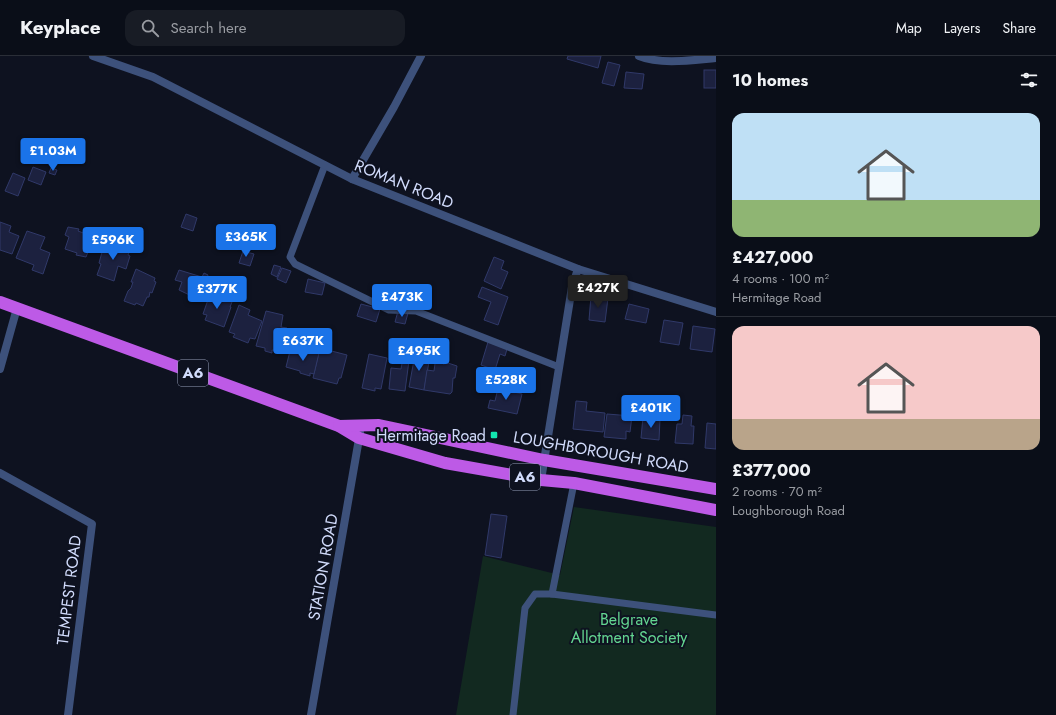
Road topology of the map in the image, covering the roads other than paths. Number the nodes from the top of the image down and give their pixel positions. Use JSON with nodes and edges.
{"nodes":[{"id":1,"x":93,"y":56,"type":"edge"},
{"id":2,"x":421,"y":56,"type":"edge"},
{"id":3,"x":639,"y":56,"type":"edge"},
{"id":4,"x":716,"y":58,"type":"edge"},
{"id":5,"x":325,"y":166,"type":"junction"},
{"id":6,"x":352,"y":179,"type":"junction"},
{"id":7,"x":578,"y":269,"type":"junction"},
{"id":8,"x":0,"y":302,"type":"edge"},
{"id":9,"x":17,"y":308,"type":"junction"},
{"id":10,"x":716,"y":312,"type":"edge"},
{"id":11,"x":559,"y":367,"type":"junction"},
{"id":12,"x":0,"y":369,"type":"edge"},
{"id":13,"x":361,"y":424,"type":"junction"},
{"id":14,"x":339,"y":426,"type":"junction"},
{"id":15,"x":359,"y":438,"type":"junction"},
{"id":16,"x":544,"y":460,"type":"junction"},
{"id":17,"x":0,"y":473,"type":"edge"},
{"id":18,"x":541,"y":480,"type":"junction"},
{"id":19,"x":574,"y":483,"type":"junction"},
{"id":20,"x":716,"y":489,"type":"edge"},
{"id":21,"x":716,"y":510,"type":"edge"},
{"id":22,"x":552,"y":594,"type":"junction"},
{"id":23,"x":716,"y":615,"type":"edge"},
{"id":24,"x":68,"y":715,"type":"edge"},
{"id":25,"x":311,"y":715,"type":"edge"},
{"id":26,"x":513,"y":715,"type":"edge"}],
"edges":[{"from":1,"to":5,"type":"street","name":"ROMAN ROAD"},
{"from":2,"to":6,"type":"street"},
{"from":3,"to":4,"type":"street"},
{"from":5,"to":6,"type":"street","name":"ROMAN ROAD"},
{"from":5,"to":11,"type":"lane"},
{"from":6,"to":7,"type":"street","name":"ROMAN ROAD"},
{"from":7,"to":10,"type":"street","name":"ROMAN ROAD"},
{"from":7,"to":11,"type":"street"},
{"from":8,"to":9,"type":"highway","name":"LOUGHBOROUGH ROAD","number":"A6"},
{"from":9,"to":12,"type":"street"},
{"from":9,"to":14,"type":"highway","name":"LOUGHBOROUGH ROAD","number":"A6"},
{"from":11,"to":16,"type":"street"},
{"from":13,"to":14,"type":"highway","name":"LOUGHBOROUGH ROAD","number":"A6"},
{"from":13,"to":15,"type":"street","name":"STATION ROAD"},
{"from":13,"to":16,"type":"highway","name":"LOUGHBOROUGH ROAD","number":"A6"},
{"from":14,"to":15,"type":"highway","name":"LOUGHBOROUGH ROAD","number":"A6"},
{"from":15,"to":18,"type":"highway","name":"LOUGHBOROUGH ROAD","number":"A6"},
{"from":15,"to":25,"type":"street","name":"STATION ROAD"},
{"from":16,"to":18,"type":"street"},
{"from":16,"to":20,"type":"highway","name":"LOUGHBOROUGH ROAD","number":"A6"},
{"from":17,"to":24,"type":"street","name":"TEMPEST ROAD"},
{"from":18,"to":19,"type":"highway","name":"LOUGHBOROUGH ROAD","number":"A6"},
{"from":19,"to":21,"type":"highway","name":"LOUGHBOROUGH ROAD","number":"A6"},
{"from":19,"to":22,"type":"lane"},
{"from":22,"to":23,"type":"lane"},
{"from":22,"to":26,"type":"lane"}]}
